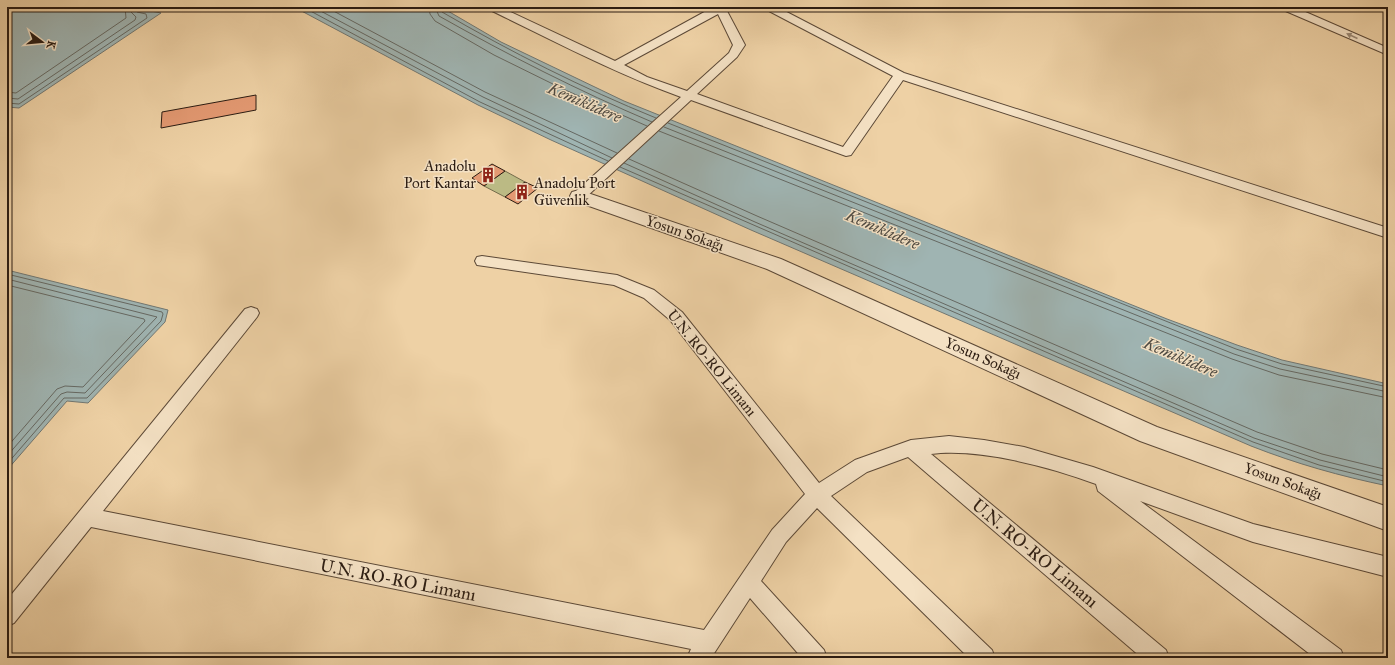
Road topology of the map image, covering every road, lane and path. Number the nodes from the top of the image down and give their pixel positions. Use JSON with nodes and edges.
{"nodes":[{"id":1,"x":492,"y":7,"type":"edge"},
{"id":2,"x":698,"y":7,"type":"edge"},
{"id":3,"x":770,"y":7,"type":"edge"},
{"id":4,"x":1285,"y":7,"type":"edge"},
{"id":5,"x":720,"y":8,"type":"edge"},
{"id":6,"x":1388,"y":52,"type":"edge"},
{"id":7,"x":614,"y":66,"type":"junction"},
{"id":8,"x":900,"y":75,"type":"junction"},
{"id":9,"x":687,"y":96,"type":"junction"},
{"id":10,"x":579,"y":196,"type":"joint"},
{"id":11,"x":1388,"y":233,"type":"edge"},
{"id":12,"x":482,"y":261,"type":"dead end"},
{"id":13,"x":251,"y":313,"type":"dead end"},
{"id":14,"x":911,"y":448,"type":"junction"},
{"id":15,"x":1093,"y":475,"type":"junction"},
{"id":16,"x":817,"y":495,"type":"junction"},
{"id":17,"x":87,"y":517,"type":"junction"},
{"id":18,"x":1388,"y":519,"type":"edge"},
{"id":19,"x":1361,"y":561,"type":"junction"},
{"id":20,"x":1388,"y":567,"type":"edge"},
{"id":21,"x":1388,"y":580,"type":"edge"},
{"id":22,"x":749,"y":582,"type":"junction"},
{"id":23,"x":7,"y":616,"type":"edge"},
{"id":24,"x":703,"y":650,"type":"edge"},
{"id":25,"x":816,"y":658,"type":"edge"},
{"id":26,"x":984,"y":658,"type":"edge"},
{"id":27,"x":1158,"y":658,"type":"edge"},
{"id":28,"x":1333,"y":658,"type":"edge"}],
"edges":[{"from":1,"to":7,"type":"lane"},
{"from":2,"to":5,"type":"lane"},
{"from":3,"to":5,"type":"lane"},
{"from":3,"to":8,"type":"lane"},
{"from":6,"to":4,"type":"lane","one_way":true},
{"from":5,"to":7,"type":"lane"},
{"from":5,"to":9,"type":"lane"},
{"from":7,"to":9,"type":"lane"},
{"from":8,"to":9,"type":"lane"},
{"from":8,"to":11,"type":"lane"},
{"from":9,"to":10,"type":"lane"},
{"from":10,"to":18,"type":"street","name":"Yosun Sokağı"},
{"from":12,"to":16,"type":"lane","name":"U.N. RO-RO Limanı"},
{"from":13,"to":17,"type":"lane"},
{"from":14,"to":15,"type":"lane","name":"U.N. RO-RO Limanı"},
{"from":14,"to":16,"type":"lane","name":"U.N. RO-RO Limanı"},
{"from":14,"to":27,"type":"lane","name":"U.N. RO-RO Limanı"},
{"from":15,"to":19,"type":"lane","name":"U.N. RO-RO Limanı"},
{"from":15,"to":28,"type":"lane","name":"U.N. RO-RO Limanı"},
{"from":16,"to":22,"type":"lane","name":"U.N. RO-RO Limanı"},
{"from":16,"to":26,"type":"lane","name":"U.N. RO-RO Limanı"},
{"from":17,"to":23,"type":"lane"},
{"from":17,"to":24,"type":"lane","name":"U.N. RO-RO Limanı"},
{"from":19,"to":20,"type":"lane","name":"U.N. RO-RO Limanı"},
{"from":19,"to":21,"type":"lane","name":"U.N. RO-RO Limanı"},
{"from":22,"to":24,"type":"lane","name":"U.N. RO-RO Limanı"},
{"from":22,"to":25,"type":"lane"}]}
